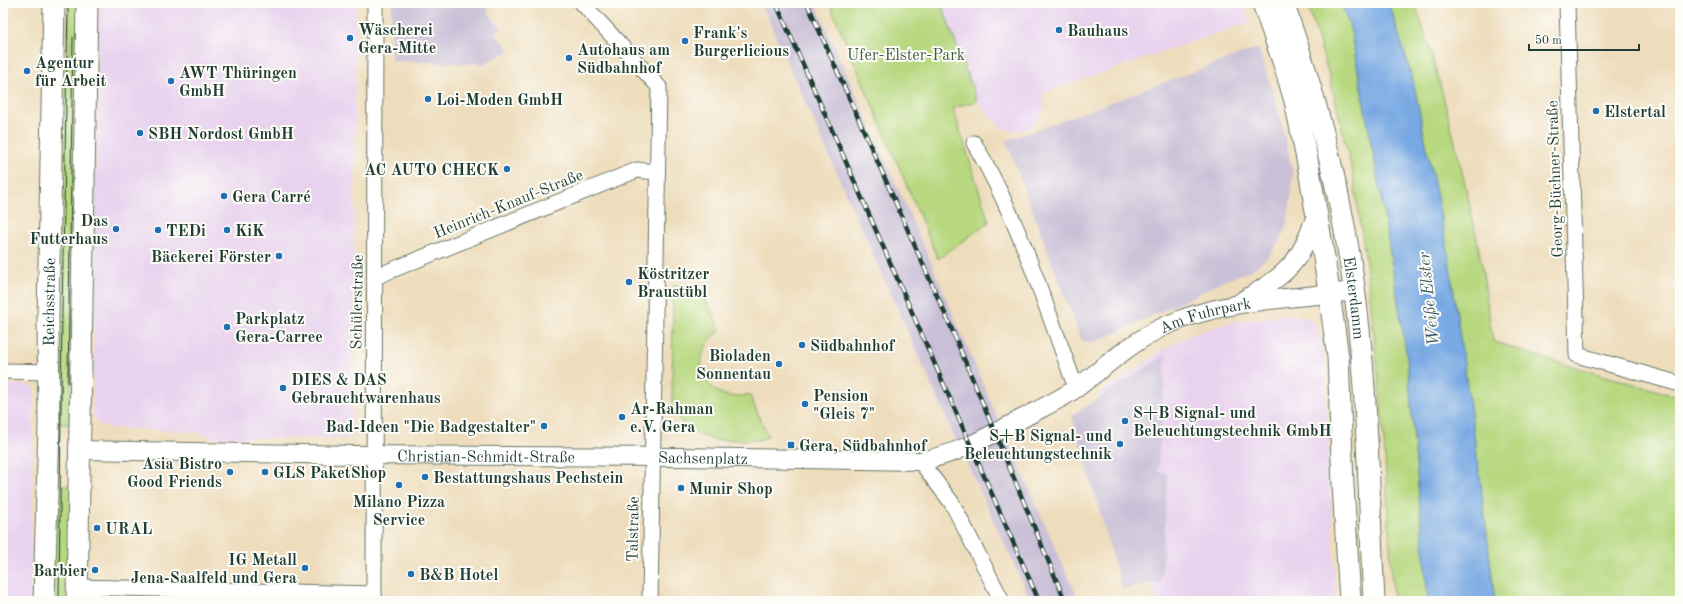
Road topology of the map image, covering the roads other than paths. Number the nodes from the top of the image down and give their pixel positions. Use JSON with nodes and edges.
{"nodes":[{"id":1,"x":54,"y":3,"type":"edge"},
{"id":2,"x":87,"y":3,"type":"edge"},
{"id":3,"x":375,"y":3,"type":"edge"},
{"id":4,"x":582,"y":3,"type":"edge"},
{"id":5,"x":1263,"y":3,"type":"edge"},
{"id":6,"x":1283,"y":3,"type":"edge"},
{"id":7,"x":1566,"y":3,"type":"edge"},
{"id":8,"x":974,"y":143,"type":"dead end"},
{"id":9,"x":656,"y":172,"type":"junction"},
{"id":10,"x":1316,"y":213,"type":"junction"},
{"id":11,"x":375,"y":277,"type":"junction"},
{"id":12,"x":1354,"y":291,"type":"junction"},
{"id":13,"x":1330,"y":294,"type":"junction"},
{"id":14,"x":1238,"y":304,"type":"junction"},
{"id":15,"x":3,"y":371,"type":"edge"},
{"id":16,"x":49,"y":372,"type":"junction"},
{"id":17,"x":1680,"y":384,"type":"edge"},
{"id":18,"x":1076,"y":388,"type":"junction"},
{"id":19,"x":48,"y":450,"type":"junction"},
{"id":20,"x":80,"y":450,"type":"junction"},
{"id":21,"x":374,"y":455,"type":"junction"},
{"id":22,"x":651,"y":457,"type":"junction"},
{"id":23,"x":920,"y":461,"type":"junction"},
{"id":24,"x":77,"y":594,"type":"edge"},
{"id":25,"x":374,"y":597,"type":"edge"},
{"id":26,"x":44,"y":601,"type":"edge"},
{"id":27,"x":650,"y":601,"type":"edge"},
{"id":28,"x":1002,"y":601,"type":"edge"},
{"id":29,"x":1350,"y":601,"type":"edge"},
{"id":30,"x":1374,"y":601,"type":"edge"}],
"edges":[{"from":1,"to":16,"type":"main road","name":"Reichsstraße"},
{"from":2,"to":20,"type":"main road","name":"Reichsstraße"},
{"from":3,"to":11,"type":"street","name":"Schülerstraße"},
{"from":4,"to":9,"type":"street","name":"Sachsenplatz"},
{"from":5,"to":10,"type":"main road","name":"Elsterdamm"},
{"from":6,"to":12,"type":"main road","name":"Elsterdamm"},
{"from":7,"to":17,"type":"street","name":"Georg-Büchner-Straße"},
{"from":8,"to":18,"type":"street"},
{"from":9,"to":11,"type":"street","name":"Heinrich-Knauf-Straße"},
{"from":9,"to":22,"type":"street","name":"Sachsenplatz"},
{"from":10,"to":13,"type":"main road","name":"Elsterdamm"},
{"from":10,"to":14,"type":"street"},
{"from":11,"to":21,"type":"street","name":"Schülerstraße"},
{"from":12,"to":13,"type":"street","name":"Am Fuhrpark"},
{"from":12,"to":30,"type":"main road","name":"Elsterdamm"},
{"from":13,"to":14,"type":"street","name":"Am Fuhrpark"},
{"from":13,"to":29,"type":"main road","name":"Elsterdamm"},
{"from":14,"to":18,"type":"street","name":"Am Fuhrpark"},
{"from":15,"to":16,"type":"street"},
{"from":16,"to":19,"type":"main road","name":"Reichsstraße"},
{"from":18,"to":23,"type":"street","name":"Am Fuhrpark"},
{"from":19,"to":20,"type":"main road"},
{"from":19,"to":26,"type":"main road","name":"Reichsstraße"},
{"from":20,"to":21,"type":"street","name":"Christian-Schmidt-Straße"},
{"from":20,"to":24,"type":"main road","name":"Reichsstraße"},
{"from":21,"to":22,"type":"street","name":"Christian-Schmidt-Straße"},
{"from":21,"to":25,"type":"street","name":"Schülerstraße"},
{"from":22,"to":23,"type":"street","name":"Sachsenplatz"},
{"from":22,"to":27,"type":"street","name":"Talstraße"},
{"from":23,"to":28,"type":"street"},
{"from":24,"to":25,"type":"street"}]}
